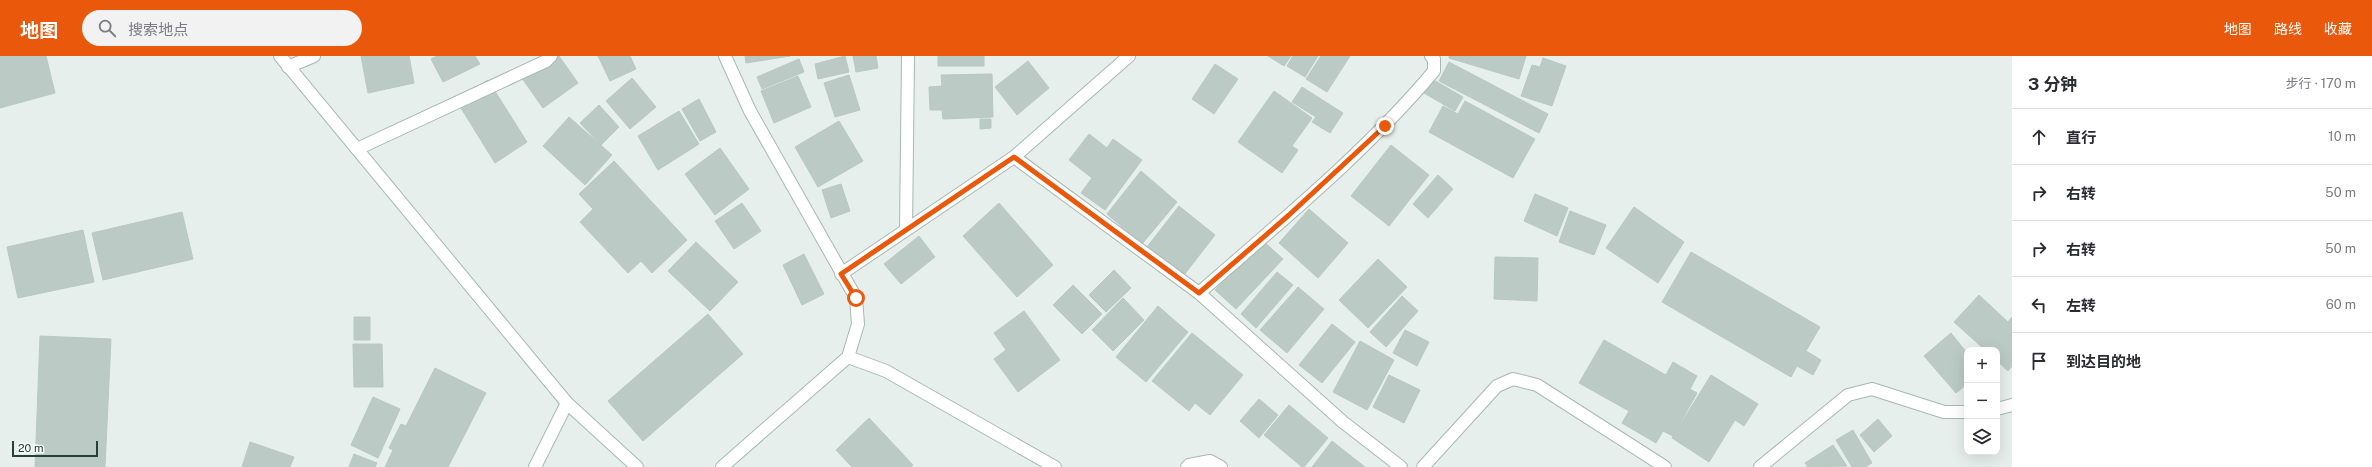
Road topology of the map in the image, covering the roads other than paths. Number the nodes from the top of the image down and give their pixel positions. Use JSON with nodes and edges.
{"nodes":[{"id":1,"x":280,"y":56,"type":"edge"},
{"id":2,"x":314,"y":56,"type":"edge"},
{"id":3,"x":551,"y":56,"type":"edge"},
{"id":4,"x":725,"y":56,"type":"edge"},
{"id":5,"x":908,"y":56,"type":"edge"},
{"id":6,"x":1129,"y":56,"type":"edge"},
{"id":7,"x":1432,"y":56,"type":"edge"},
{"id":8,"x":288,"y":67,"type":"junction"},
{"id":9,"x":357,"y":149,"type":"junction"},
{"id":10,"x":1014,"y":157,"type":"junction"},
{"id":11,"x":906,"y":230,"type":"junction"},
{"id":12,"x":841,"y":274,"type":"junction"},
{"id":13,"x":1199,"y":293,"type":"junction"},
{"id":14,"x":848,"y":357,"type":"junction"},
{"id":15,"x":567,"y":403,"type":"junction"},
{"id":16,"x":2012,"y":404,"type":"edge"},
{"id":17,"x":2000,"y":408,"type":"edge"},
{"id":18,"x":1964,"y":412,"type":"edge"},
{"id":19,"x":535,"y":467,"type":"edge"},
{"id":20,"x":637,"y":467,"type":"edge"},
{"id":21,"x":722,"y":467,"type":"edge"},
{"id":22,"x":1055,"y":467,"type":"edge"},
{"id":23,"x":1187,"y":467,"type":"edge"},
{"id":24,"x":1221,"y":467,"type":"edge"},
{"id":25,"x":1401,"y":467,"type":"edge"},
{"id":26,"x":1423,"y":467,"type":"edge"},
{"id":27,"x":1665,"y":467,"type":"edge"},
{"id":28,"x":1760,"y":467,"type":"edge"}],
"edges":[{"from":1,"to":8,"type":"street"},
{"from":2,"to":8,"type":"street"},
{"from":3,"to":9,"type":"street"},
{"from":4,"to":12,"type":"street"},
{"from":5,"to":11,"type":"street"},
{"from":6,"to":10,"type":"street"},
{"from":7,"to":13,"type":"street"},
{"from":8,"to":9,"type":"street"},
{"from":9,"to":15,"type":"street"},
{"from":10,"to":11,"type":"street"},
{"from":10,"to":13,"type":"street"},
{"from":11,"to":12,"type":"street"},
{"from":12,"to":14,"type":"street"},
{"from":13,"to":25,"type":"street"},
{"from":14,"to":21,"type":"street"},
{"from":14,"to":22,"type":"street"},
{"from":15,"to":19,"type":"street"},
{"from":15,"to":20,"type":"street"},
{"from":16,"to":17,"type":"street"},
{"from":18,"to":28,"type":"street"},
{"from":23,"to":24,"type":"street"},
{"from":26,"to":27,"type":"street"}]}
